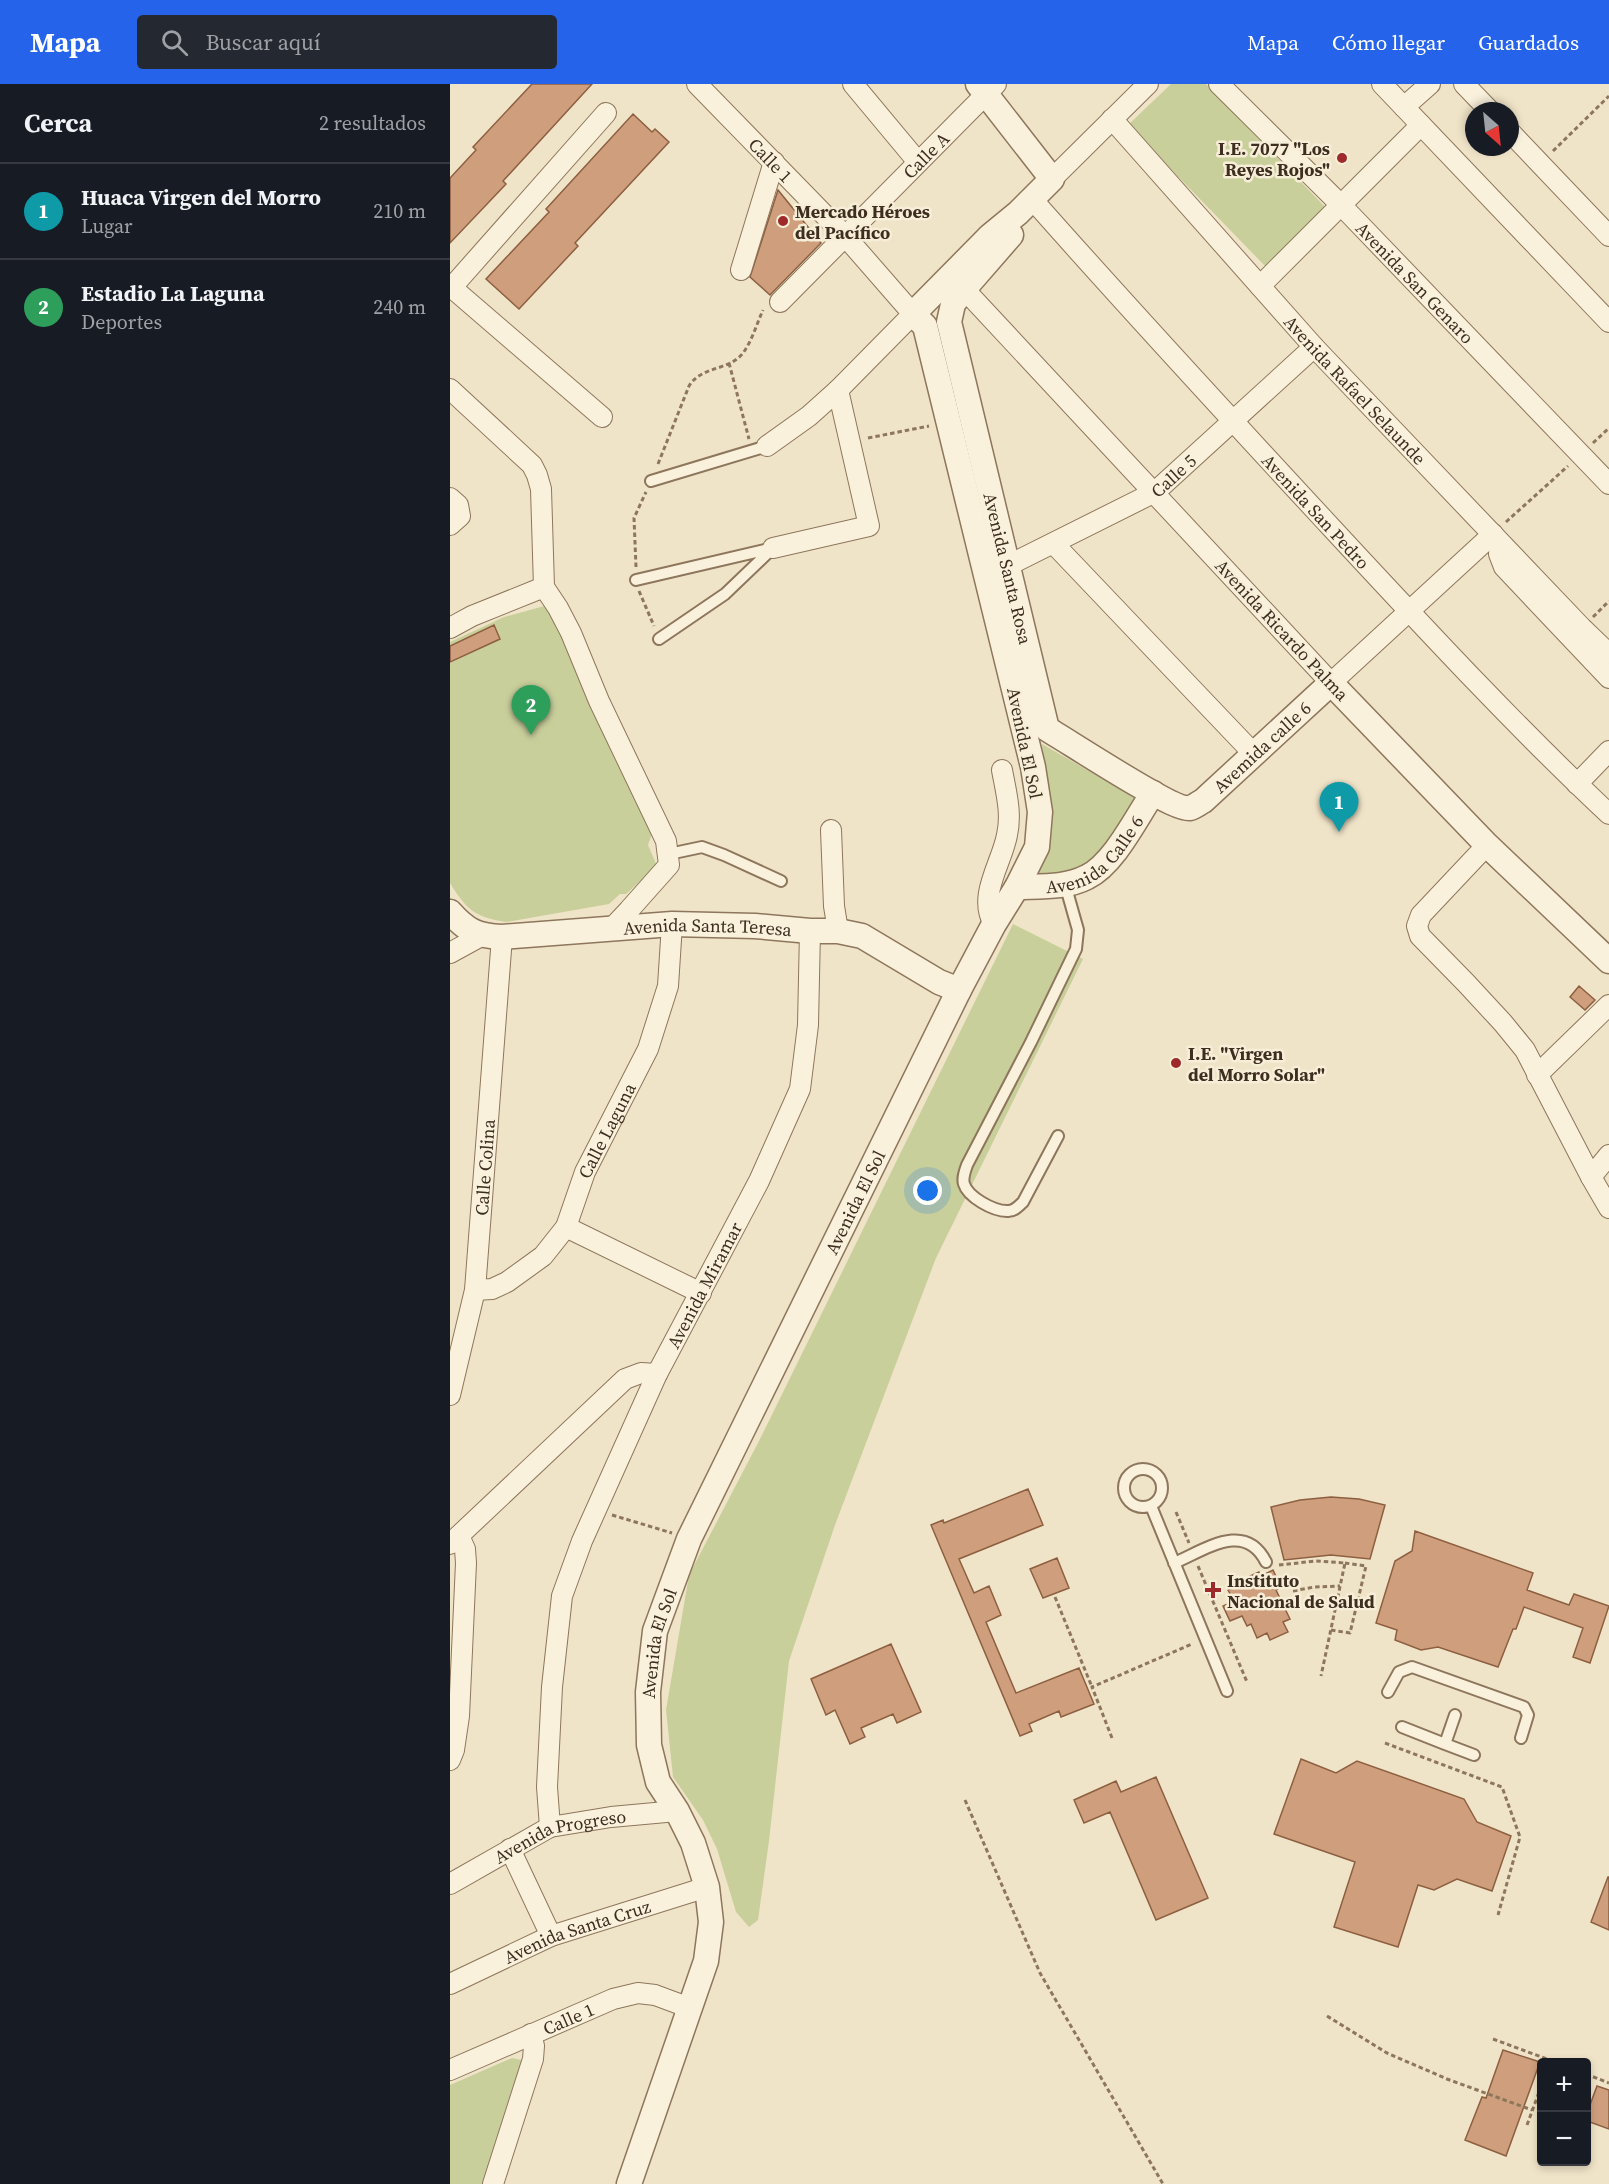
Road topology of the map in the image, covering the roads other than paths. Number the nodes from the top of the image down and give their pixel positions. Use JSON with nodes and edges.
{"nodes":[{"id":1,"x":697,"y":84,"type":"edge"},
{"id":2,"x":853,"y":84,"type":"edge"},
{"id":3,"x":1148,"y":84,"type":"edge"},
{"id":4,"x":1220,"y":84,"type":"edge"},
{"id":5,"x":1382,"y":84,"type":"edge"},
{"id":6,"x":1430,"y":84,"type":"edge"},
{"id":7,"x":1464,"y":84,"type":"edge"},
{"id":8,"x":987,"y":87,"type":"edge"},
{"id":9,"x":1481,"y":102,"type":"edge"},
{"id":10,"x":1404,"y":107,"type":"junction"},
{"id":11,"x":606,"y":113,"type":"dead end"},
{"id":12,"x":1112,"y":119,"type":"junction"},
{"id":13,"x":1421,"y":125,"type":"junction"},
{"id":14,"x":1519,"y":142,"type":"edge"},
{"id":15,"x":774,"y":162,"type":"junction"},
{"id":16,"x":918,"y":162,"type":"junction"},
{"id":17,"x":1052,"y":179,"type":"junction"},
{"id":18,"x":1341,"y":205,"type":"junction"},
{"id":19,"x":1025,"y":206,"type":"junction"},
{"id":20,"x":845,"y":236,"type":"junction"},
{"id":21,"x":1609,"y":236,"type":"edge"},
{"id":22,"x":741,"y":270,"type":"dead end"},
{"id":23,"x":451,"y":286,"type":"edge"},
{"id":24,"x":1260,"y":286,"type":"junction"},
{"id":25,"x":964,"y":289,"type":"junction"},
{"id":26,"x":780,"y":302,"type":"dead end"},
{"id":27,"x":913,"y":314,"type":"junction"},
{"id":28,"x":1609,"y":322,"type":"edge"},
{"id":29,"x":1314,"y":347,"type":"junction"},
{"id":30,"x":450,"y":389,"type":"edge"},
{"id":31,"x":838,"y":390,"type":"junction"},
{"id":32,"x":602,"y":417,"type":"dead end"},
{"id":33,"x":1233,"y":422,"type":"junction"},
{"id":34,"x":760,"y":449,"type":"joint"},
{"id":35,"x":651,"y":481,"type":"dead end"},
{"id":36,"x":1609,"y":484,"type":"edge"},
{"id":37,"x":1155,"y":492,"type":"junction"},
{"id":38,"x":450,"y":498,"type":"edge"},
{"id":39,"x":450,"y":525,"type":"edge"},
{"id":40,"x":1497,"y":538,"type":"junction"},
{"id":41,"x":1054,"y":544,"type":"junction"},
{"id":42,"x":773,"y":548,"type":"junction"},
{"id":43,"x":1007,"y":566,"type":"junction"},
{"id":44,"x":636,"y":580,"type":"dead end"},
{"id":45,"x":544,"y":587,"type":"junction"},
{"id":46,"x":1409,"y":611,"type":"junction"},
{"id":47,"x":450,"y":628,"type":"edge"},
{"id":48,"x":659,"y":639,"type":"dead end"},
{"id":49,"x":1609,"y":654,"type":"edge"},
{"id":50,"x":1609,"y":678,"type":"edge"},
{"id":51,"x":1331,"y":683,"type":"junction"},
{"id":52,"x":1609,"y":751,"type":"edge"},
{"id":53,"x":1253,"y":753,"type":"junction"},
{"id":54,"x":1002,"y":770,"type":"dead end"},
{"id":55,"x":1576,"y":784,"type":"junction"},
{"id":56,"x":1153,"y":793,"type":"junction"},
{"id":57,"x":1190,"y":808,"type":"joint"},
{"id":58,"x":1609,"y":814,"type":"edge"},
{"id":59,"x":831,"y":830,"type":"dead end"},
{"id":60,"x":1487,"y":845,"type":"junction"},
{"id":61,"x":669,"y":854,"type":"junction"},
{"id":62,"x":781,"y":881,"type":"dead end"},
{"id":63,"x":1065,"y":884,"type":"junction"},
{"id":64,"x":1017,"y":887,"type":"junction"},
{"id":65,"x":450,"y":912,"type":"edge"},
{"id":66,"x":672,"y":924,"type":"junction"},
{"id":67,"x":994,"y":924,"type":"junction"},
{"id":68,"x":612,"y":928,"type":"junction"},
{"id":69,"x":838,"y":931,"type":"junction"},
{"id":70,"x":810,"y":932,"type":"junction"},
{"id":71,"x":492,"y":937,"type":"junction"},
{"id":72,"x":450,"y":953,"type":"edge"},
{"id":73,"x":1609,"y":961,"type":"edge"},
{"id":74,"x":958,"y":990,"type":"junction"},
{"id":75,"x":1609,"y":1005,"type":"edge"},
{"id":76,"x":1537,"y":1075,"type":"junction"},
{"id":77,"x":1058,"y":1136,"type":"dead end"},
{"id":78,"x":1609,"y":1155,"type":"edge"},
{"id":79,"x":1591,"y":1177,"type":"junction"},
{"id":80,"x":1609,"y":1208,"type":"edge"},
{"id":81,"x":566,"y":1227,"type":"junction"},
{"id":82,"x":476,"y":1290,"type":"junction"},
{"id":83,"x":702,"y":1293,"type":"junction"},
{"id":84,"x":657,"y":1374,"type":"junction"},
{"id":85,"x":450,"y":1395,"type":"edge"},
{"id":86,"x":1151,"y":1506,"type":"dead end"},
{"id":87,"x":454,"y":1540,"type":"edge"},
{"id":88,"x":1266,"y":1562,"type":"road end"},
{"id":89,"x":1174,"y":1563,"type":"junction"},
{"id":90,"x":1227,"y":1691,"type":"dead end"},
{"id":91,"x":1388,"y":1692,"type":"dead end"},
{"id":92,"x":1455,"y":1715,"type":"dead end"},
{"id":93,"x":1401,"y":1727,"type":"dead end"},
{"id":94,"x":1521,"y":1738,"type":"dead end"},
{"id":95,"x":1445,"y":1744,"type":"junction"},
{"id":96,"x":1474,"y":1755,"type":"dead end"},
{"id":97,"x":450,"y":1760,"type":"edge"},
{"id":98,"x":677,"y":1811,"type":"junction"},
{"id":99,"x":550,"y":1827,"type":"junction"},
{"id":100,"x":510,"y":1849,"type":"junction"},
{"id":101,"x":450,"y":1884,"type":"edge"},
{"id":102,"x":707,"y":1887,"type":"junction"},
{"id":103,"x":550,"y":1936,"type":"junction"},
{"id":104,"x":450,"y":1984,"type":"edge"},
{"id":105,"x":690,"y":2008,"type":"junction"},
{"id":106,"x":531,"y":2034,"type":"junction"},
{"id":107,"x":450,"y":2070,"type":"edge"},
{"id":108,"x":493,"y":2184,"type":"edge"},
{"id":109,"x":629,"y":2184,"type":"edge"}],
"edges":[{"from":1,"to":15,"type":"street","name":"Calle 1"},
{"from":2,"to":16,"type":"street"},
{"from":3,"to":12,"type":"street"},
{"from":4,"to":18,"type":"street","name":"Avenida San Genaro"},
{"from":5,"to":10,"type":"street"},
{"from":6,"to":10,"type":"street"},
{"from":7,"to":9,"type":"street"},
{"from":8,"to":16,"type":"street","name":"Calle A"},
{"from":8,"to":17,"type":"street"},
{"from":10,"to":13,"type":"street"},
{"from":11,"to":23,"type":"street"},
{"from":12,"to":17,"type":"street"},
{"from":12,"to":24,"type":"street","name":"Avenida Rafael Selaunde"},
{"from":13,"to":18,"type":"street"},
{"from":13,"to":28,"type":"street"},
{"from":14,"to":21,"type":"street"},
{"from":15,"to":20,"type":"street","name":"Calle 1"},
{"from":15,"to":22,"type":"street"},
{"from":16,"to":20,"type":"street","name":"Calle A"},
{"from":17,"to":19,"type":"street"},
{"from":18,"to":24,"type":"street"},
{"from":18,"to":36,"type":"street","name":"Avenida San Genaro"},
{"from":19,"to":25,"type":"street","name":"Avenida Santa Rosa"},
{"from":19,"to":27,"type":"street"},
{"from":19,"to":33,"type":"street","name":"Avenida San Pedro"},
{"from":20,"to":26,"type":"street","name":"Calle A"},
{"from":20,"to":27,"type":"street","name":"Avenida El Sol"},
{"from":23,"to":32,"type":"street"},
{"from":24,"to":29,"type":"street","name":"Avenida Rafael Selaunde"},
{"from":25,"to":37,"type":"street","name":"Avenida Ricardo Palma"},
{"from":25,"to":43,"type":"street","name":"Avenida Santa Rosa"},
{"from":27,"to":31,"type":"street"},
{"from":27,"to":64,"type":"street","name":"Avenida El Sol"},
{"from":29,"to":33,"type":"street","name":"Calle 5"},
{"from":29,"to":40,"type":"street","name":"Avenida Rafael Selaunde"},
{"from":30,"to":45,"type":"street"},
{"from":31,"to":34,"type":"street"},
{"from":31,"to":42,"type":"street"},
{"from":33,"to":37,"type":"street","name":"Calle 5"},
{"from":33,"to":46,"type":"street","name":"Avenida San Pedro"},
{"from":34,"to":35,"type":"lane"},
{"from":37,"to":41,"type":"street","name":"Calle 5"},
{"from":37,"to":51,"type":"street","name":"Avenida Ricardo Palma"},
{"from":38,"to":39,"type":"street"},
{"from":40,"to":46,"type":"street"},
{"from":40,"to":49,"type":"street","name":"Avenida Rafael Selaunde"},
{"from":40,"to":50,"type":"street"},
{"from":41,"to":43,"type":"street","name":"Calle 5"},
{"from":41,"to":53,"type":"street"},
{"from":42,"to":44,"type":"lane"},
{"from":42,"to":48,"type":"lane"},
{"from":43,"to":56,"type":"street","name":"Avenida Santa Rosa"},
{"from":45,"to":47,"type":"street"},
{"from":45,"to":61,"type":"street"},
{"from":46,"to":51,"type":"street"},
{"from":46,"to":55,"type":"street","name":"Avenida San Pedro"},
{"from":51,"to":53,"type":"street","name":"Avemida calle 6"},
{"from":51,"to":60,"type":"street","name":"Avenida Ricardo Palma"},
{"from":52,"to":55,"type":"street"},
{"from":53,"to":57,"type":"street","name":"Avemida calle 6"},
{"from":54,"to":67,"type":"street"},
{"from":55,"to":58,"type":"street","name":"Avenida San Pedro"},
{"from":56,"to":57,"type":"street","name":"Avenida Santa Rosa"},
{"from":56,"to":63,"type":"street","name":"Avenida Calle 6"},
{"from":59,"to":69,"type":"street"},
{"from":60,"to":73,"type":"street","name":"Avenida Ricardo Palma"},
{"from":60,"to":76,"type":"street"},
{"from":61,"to":62,"type":"lane"},
{"from":61,"to":68,"type":"street"},
{"from":63,"to":64,"type":"street","name":"Avenida Calle 6"},
{"from":63,"to":77,"type":"lane"},
{"from":64,"to":67,"type":"street","name":"Avenida El Sol"},
{"from":65,"to":71,"type":"street"},
{"from":66,"to":68,"type":"street","name":"Avenida Santa Teresa"},
{"from":66,"to":70,"type":"street","name":"Avenida Santa Teresa"},
{"from":66,"to":81,"type":"street","name":"Calle Laguna"},
{"from":67,"to":74,"type":"street","name":"Avenida El Sol"},
{"from":68,"to":71,"type":"street","name":"Avenida Santa Teresa"},
{"from":69,"to":70,"type":"street","name":"Avenida Santa Teresa"},
{"from":69,"to":74,"type":"street","name":"Avenida Santa Teresa"},
{"from":70,"to":83,"type":"street","name":"Avenida Miramar"},
{"from":71,"to":72,"type":"street"},
{"from":71,"to":82,"type":"street","name":"Calle Colina"},
{"from":74,"to":98,"type":"street","name":"Avenida El Sol"},
{"from":75,"to":76,"type":"street"},
{"from":76,"to":79,"type":"street"},
{"from":78,"to":79,"type":"street"},
{"from":79,"to":80,"type":"street"},
{"from":81,"to":82,"type":"street","name":"Calle Laguna"},
{"from":81,"to":83,"type":"street"},
{"from":82,"to":85,"type":"street","name":"Calle Colina"},
{"from":83,"to":84,"type":"street","name":"Avenida Miramar"},
{"from":84,"to":87,"type":"street"},
{"from":84,"to":99,"type":"street","name":"Avenida Miramar"},
{"from":86,"to":89,"type":"lane"},
{"from":87,"to":97,"type":"street"},
{"from":88,"to":89,"type":"lane"},
{"from":89,"to":90,"type":"lane"},
{"from":91,"to":94,"type":"lane"},
{"from":92,"to":95,"type":"lane"},
{"from":93,"to":95,"type":"lane"},
{"from":95,"to":96,"type":"lane"},
{"from":98,"to":99,"type":"street","name":"Avenida Progreso"},
{"from":98,"to":102,"type":"street","name":"Avenida El Sol"},
{"from":99,"to":100,"type":"street","name":"Avenida Progreso"},
{"from":100,"to":101,"type":"street","name":"Avenida Progreso"},
{"from":100,"to":103,"type":"street"},
{"from":102,"to":103,"type":"street","name":"Avenida Santa Cruz"},
{"from":102,"to":105,"type":"street","name":"Avenida El Sol"},
{"from":103,"to":104,"type":"street","name":"Avenida Santa Cruz"},
{"from":105,"to":106,"type":"street","name":"Calle 1"},
{"from":105,"to":109,"type":"street","name":"Avenida El Sol"},
{"from":106,"to":107,"type":"street","name":"Calle 1"},
{"from":106,"to":108,"type":"street"}]}
